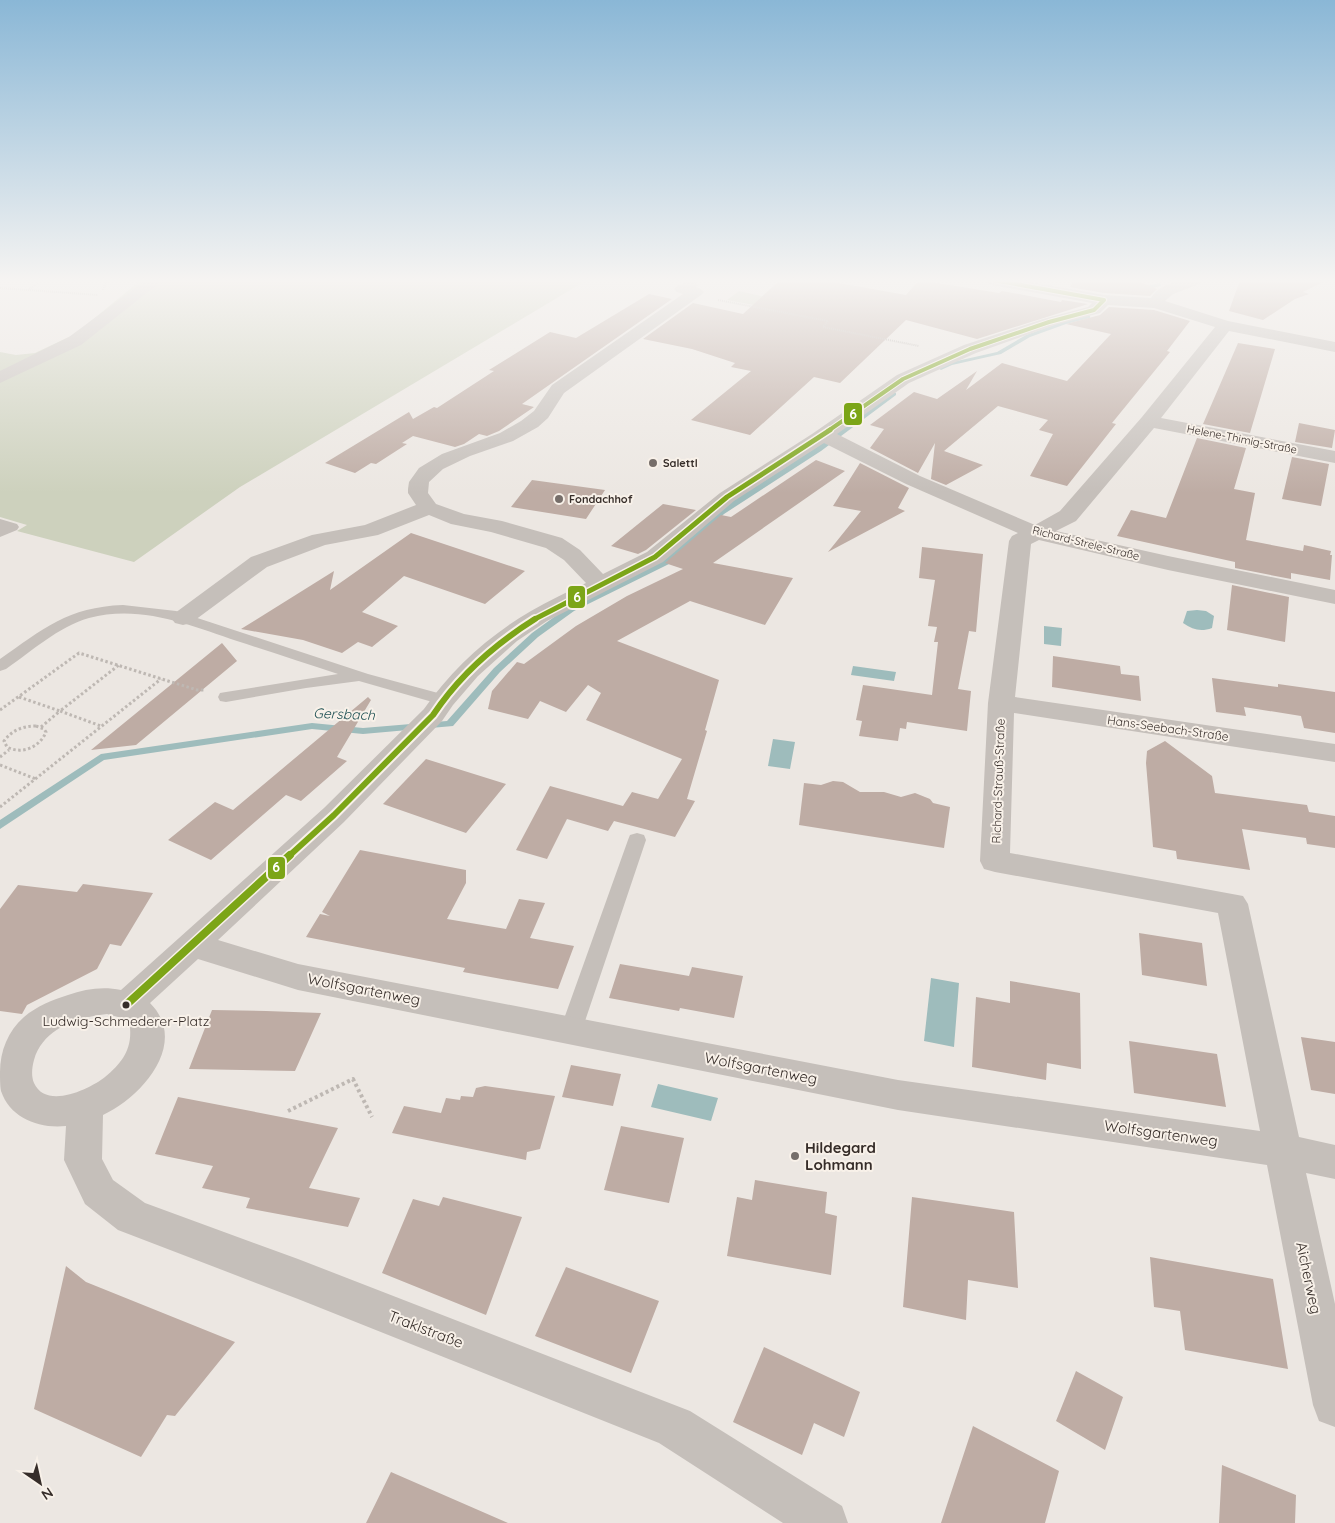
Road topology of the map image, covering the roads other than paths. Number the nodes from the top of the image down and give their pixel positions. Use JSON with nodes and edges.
{"nodes":[{"id":1,"x":55,"y":351,"type":"edge"},
{"id":2,"x":609,"y":351,"type":"edge"},
{"id":3,"x":967,"y":351,"type":"edge"},
{"id":4,"x":1205,"y":351,"type":"edge"},
{"id":5,"x":0,"y":378,"type":"edge"},
{"id":6,"x":1149,"y":421,"type":"junction"},
{"id":7,"x":831,"y":439,"type":"junction"},
{"id":8,"x":1335,"y":456,"type":"edge"},
{"id":9,"x":429,"y":508,"type":"junction"},
{"id":10,"x":0,"y":523,"type":"edge"},
{"id":11,"x":1034,"y":532,"type":"junction"},
{"id":12,"x":0,"y":533,"type":"edge"},
{"id":13,"x":604,"y":584,"type":"junction"},
{"id":14,"x":1335,"y":597,"type":"edge"},
{"id":15,"x":183,"y":618,"type":"junction"},
{"id":16,"x":0,"y":666,"type":"edge"},
{"id":17,"x":362,"y":677,"type":"junction"},
{"id":18,"x":226,"y":698,"type":"road end"},
{"id":19,"x":1001,"y":703,"type":"junction"},
{"id":20,"x":430,"y":716,"type":"junction"},
{"id":21,"x":1335,"y":753,"type":"edge"},
{"id":22,"x":637,"y":840,"type":"dead end"},
{"id":23,"x":193,"y":945,"type":"junction"},
{"id":24,"x":126,"y":1005,"type":"junction"},
{"id":25,"x":571,"y":1030,"type":"junction"},
{"id":26,"x":11,"y":1042,"type":"edge"},
{"id":27,"x":85,"y":1106,"type":"junction"},
{"id":28,"x":1283,"y":1151,"type":"junction"},
{"id":29,"x":1335,"y":1162,"type":"edge"},
{"id":30,"x":1335,"y":1406,"type":"edge"},
{"id":31,"x":825,"y":1523,"type":"edge"}],
"edges":[{"from":1,"to":5,"type":"street"},
{"from":2,"to":9,"type":"street"},
{"from":3,"to":7,"type":"street"},
{"from":4,"to":6,"type":"street","name":"Richard-Strauß-Straße"},
{"from":6,"to":8,"type":"street","name":"Helene-Thimig-Straße"},
{"from":6,"to":11,"type":"street","name":"Richard-Strauß-Straße"},
{"from":7,"to":11,"type":"street","name":"Richard-Strele-Straße"},
{"from":7,"to":13,"type":"street"},
{"from":9,"to":13,"type":"street"},
{"from":9,"to":15,"type":"street"},
{"from":10,"to":12,"type":"lane"},
{"from":11,"to":14,"type":"street","name":"Richard-Strele-Straße"},
{"from":11,"to":19,"type":"street","name":"Richard-Strauß-Straße"},
{"from":13,"to":20,"type":"street"},
{"from":15,"to":16,"type":"lane"},
{"from":15,"to":17,"type":"lane"},
{"from":17,"to":18,"type":"lane"},
{"from":17,"to":20,"type":"lane"},
{"from":19,"to":21,"type":"street","name":"Hans-Seebach-Straße"},
{"from":19,"to":28,"type":"street","name":"Richard-Strauß-Straße"},
{"from":20,"to":23,"type":"street"},
{"from":22,"to":25,"type":"lane"},
{"from":23,"to":24,"type":"street"},
{"from":23,"to":25,"type":"street","name":"Wolfsgartenweg"},
{"from":24,"to":26,"type":"street"},
{"from":24,"to":27,"type":"street"},
{"from":25,"to":28,"type":"street","name":"Wolfsgartenweg"},
{"from":26,"to":27,"type":"street"},
{"from":27,"to":31,"type":"street","name":"Traklstraße"},
{"from":28,"to":29,"type":"street","name":"Wolfsgartenweg"},
{"from":28,"to":30,"type":"street","name":"Aicherweg"}]}
